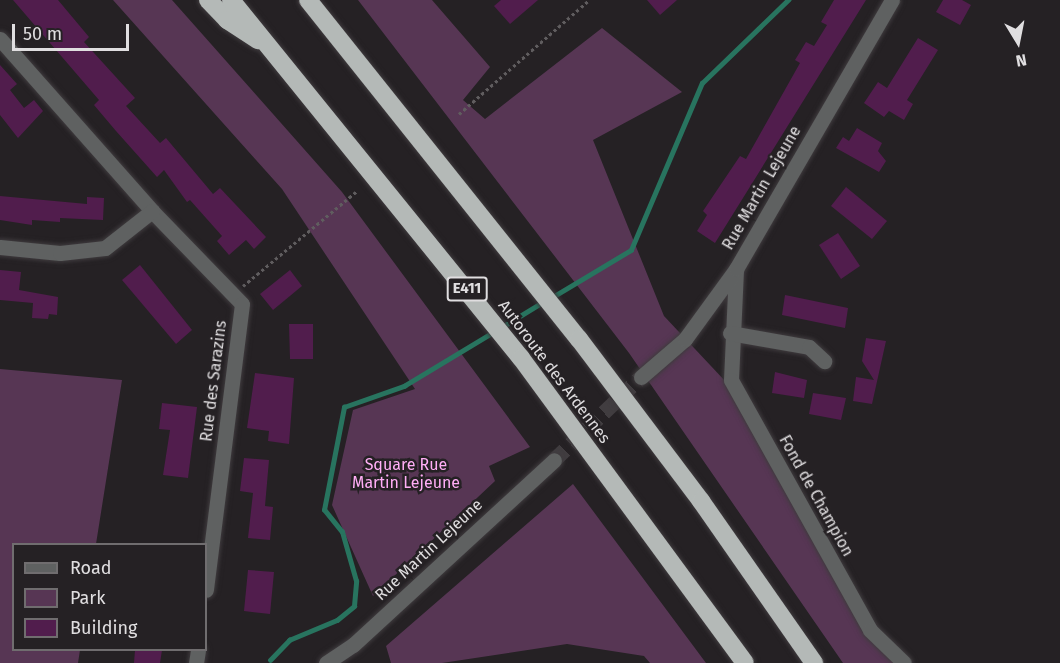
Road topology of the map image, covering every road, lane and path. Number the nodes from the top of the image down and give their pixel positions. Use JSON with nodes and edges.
{"nodes":[{"id":1,"x":208,"y":0,"type":"edge"},
{"id":2,"x":231,"y":0,"type":"edge"},
{"id":3,"x":308,"y":0,"type":"edge"},
{"id":4,"x":320,"y":0,"type":"edge"},
{"id":5,"x":589,"y":0,"type":"edge"},
{"id":6,"x":892,"y":0,"type":"edge"},
{"id":7,"x":329,"y":26,"type":"junction"},
{"id":8,"x":0,"y":39,"type":"edge"},
{"id":9,"x":274,"y":51,"type":"junction"},
{"id":10,"x":459,"y":114,"type":"dead end"},
{"id":11,"x":357,"y":191,"type":"dead end"},
{"id":12,"x":152,"y":211,"type":"junction"},
{"id":13,"x":0,"y":247,"type":"edge"},
{"id":14,"x":736,"y":269,"type":"junction"},
{"id":15,"x":232,"y":295,"type":"junction"},
{"id":16,"x":730,"y":333,"type":"junction"},
{"id":17,"x":824,"y":361,"type":"dead end"},
{"id":18,"x":641,"y":377,"type":"tunnel mouth"},
{"id":19,"x":554,"y":460,"type":"tunnel mouth"},
{"id":20,"x":207,"y":582,"type":"edge"},
{"id":21,"x":326,"y":663,"type":"edge"},
{"id":22,"x":744,"y":663,"type":"edge"},
{"id":23,"x":814,"y":663,"type":"edge"},
{"id":24,"x":904,"y":663,"type":"edge"}],
"edges":[{"from":1,"to":9,"type":"highway"},
{"from":2,"to":9,"type":"highway","name":"Autoroute des Ardennes","number":"E411"},
{"from":3,"to":7,"type":"highway"},
{"from":4,"to":7,"type":"highway"},
{"from":5,"to":10,"type":"path"},
{"from":6,"to":14,"type":"street","name":"Rue Martin Lejeune"},
{"from":7,"to":23,"type":"highway"},
{"from":8,"to":12,"type":"street","name":"Rue des Sarazins"},
{"from":9,"to":22,"type":"highway","name":"Autoroute des Ardennes","number":"E411"},
{"from":11,"to":15,"type":"path"},
{"from":12,"to":13,"type":"street"},
{"from":12,"to":15,"type":"street","name":"Rue des Sarazins"},
{"from":14,"to":16,"type":"street","name":"Fond de Champion"},
{"from":14,"to":18,"type":"street","name":"Rue Martin Lejeune"},
{"from":15,"to":20,"type":"street","name":"Rue des Sarazins"},
{"from":16,"to":17,"type":"street"},
{"from":16,"to":24,"type":"street","name":"Fond de Champion"},
{"from":19,"to":21,"type":"street","name":"Rue Martin Lejeune"}]}
